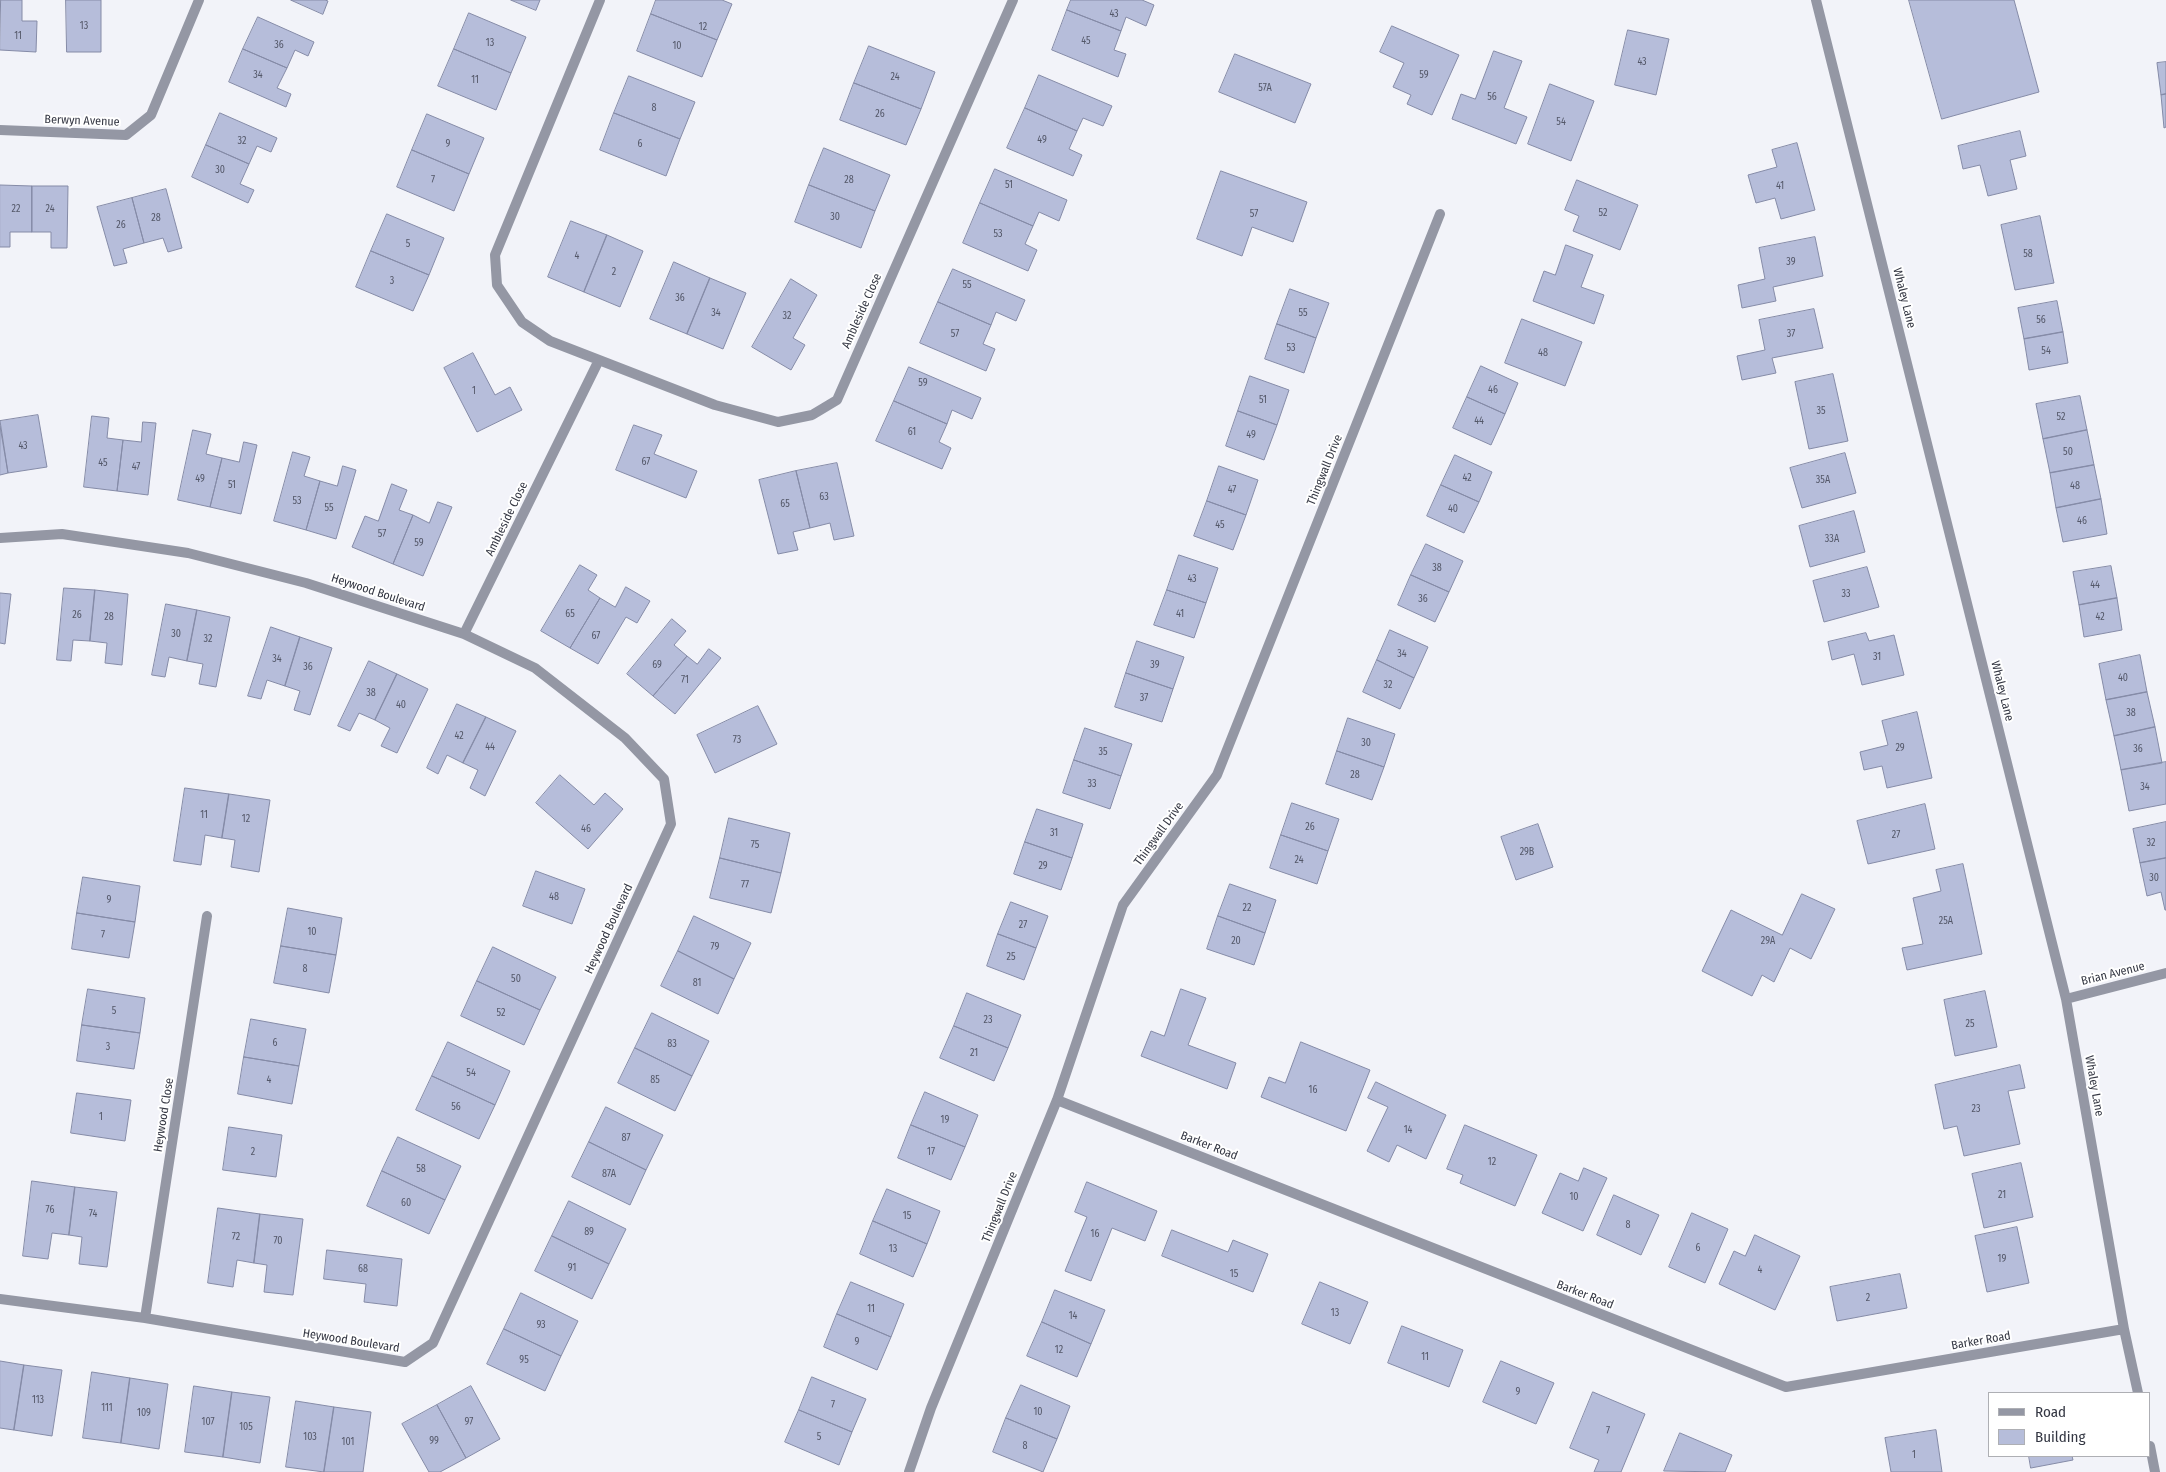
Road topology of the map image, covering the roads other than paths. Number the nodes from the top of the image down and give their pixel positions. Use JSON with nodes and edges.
{"nodes":[{"id":1,"x":199,"y":0,"type":"edge"},
{"id":2,"x":600,"y":0,"type":"edge"},
{"id":3,"x":1013,"y":0,"type":"edge"},
{"id":4,"x":1816,"y":0,"type":"edge"},
{"id":5,"x":0,"y":130,"type":"edge"},
{"id":6,"x":1440,"y":214,"type":"dead end"},
{"id":7,"x":600,"y":360,"type":"junction"},
{"id":8,"x":0,"y":538,"type":"edge"},
{"id":9,"x":464,"y":634,"type":"junction"},
{"id":10,"x":207,"y":916,"type":"dead end"},
{"id":11,"x":2166,"y":973,"type":"edge"},
{"id":12,"x":2066,"y":999,"type":"junction"},
{"id":13,"x":1056,"y":1100,"type":"junction"},
{"id":14,"x":0,"y":1299,"type":"edge"},
{"id":15,"x":145,"y":1318,"type":"junction"},
{"id":16,"x":2124,"y":1329,"type":"junction"},
{"id":17,"x":2138,"y":1392,"type":"edge"},
{"id":18,"x":2151,"y":1450,"type":"edge"},
{"id":19,"x":908,"y":1472,"type":"edge"},
{"id":20,"x":2156,"y":1472,"type":"edge"}],
"edges":[{"from":1,"to":5,"type":"street","name":"Berwyn Avenue"},
{"from":2,"to":7,"type":"street","name":"Ambleside Close"},
{"from":3,"to":7,"type":"street","name":"Ambleside Close"},
{"from":4,"to":12,"type":"street","name":"Whaley Lane"},
{"from":6,"to":13,"type":"street","name":"Thingwall Drive"},
{"from":7,"to":9,"type":"street","name":"Ambleside Close"},
{"from":8,"to":9,"type":"street","name":"Heywood Boulevard"},
{"from":9,"to":15,"type":"street","name":"Heywood Boulevard"},
{"from":10,"to":15,"type":"street","name":"Heywood Close"},
{"from":11,"to":12,"type":"street","name":"Brian Avenue"},
{"from":12,"to":16,"type":"street","name":"Whaley Lane"},
{"from":13,"to":16,"type":"street","name":"Barker Road"},
{"from":13,"to":19,"type":"street","name":"Thingwall Drive"},
{"from":14,"to":15,"type":"street","name":"Heywood Boulevard"},
{"from":16,"to":17,"type":"street","name":"Whaley Lane"},
{"from":18,"to":20,"type":"street"}]}
